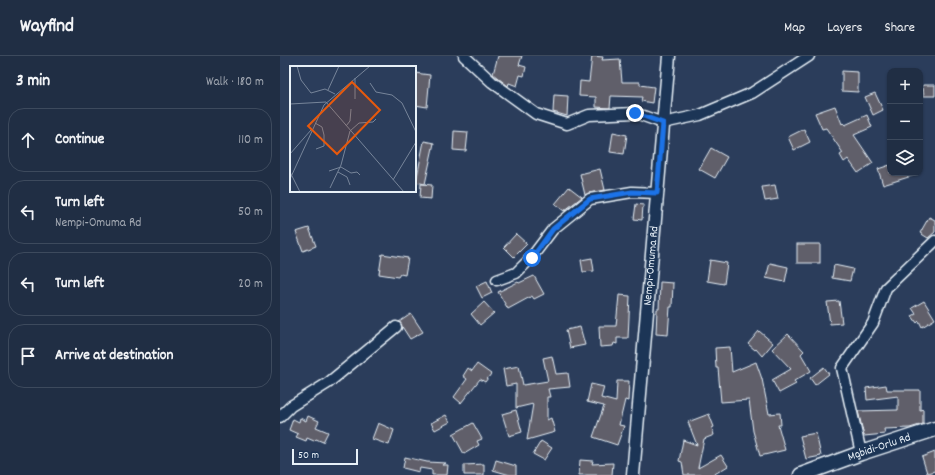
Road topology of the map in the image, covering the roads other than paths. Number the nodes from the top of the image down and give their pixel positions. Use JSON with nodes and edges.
{"nodes":[{"id":1,"x":464,"y":56,"type":"edge"},
{"id":2,"x":669,"y":56,"type":"edge"},
{"id":3,"x":809,"y":56,"type":"edge"},
{"id":4,"x":663,"y":123,"type":"junction"},
{"id":5,"x":657,"y":193,"type":"junction"},
{"id":6,"x":935,"y":241,"type":"edge"},
{"id":7,"x":497,"y":280,"type":"dead end"},
{"id":8,"x":396,"y":327,"type":"dead end"},
{"id":9,"x":280,"y":416,"type":"edge"},
{"id":10,"x":935,"y":429,"type":"edge"},
{"id":11,"x":861,"y":453,"type":"junction"},
{"id":12,"x":633,"y":475,"type":"edge"},
{"id":13,"x":801,"y":475,"type":"edge"}],
"edges":[{"from":1,"to":4,"type":"street"},
{"from":2,"to":4,"type":"street","name":"Nempi-Omuma Rd"},
{"from":3,"to":4,"type":"street"},
{"from":4,"to":5,"type":"street","name":"Nempi-Omuma Rd"},
{"from":5,"to":7,"type":"street"},
{"from":5,"to":12,"type":"street","name":"Nempi-Omuma Rd"},
{"from":6,"to":11,"type":"street"},
{"from":8,"to":9,"type":"street"},
{"from":10,"to":11,"type":"main road","name":"Mgbidi-Orlu Rd"},
{"from":11,"to":13,"type":"main road","name":"Mgbidi-Orlu Rd"}]}
